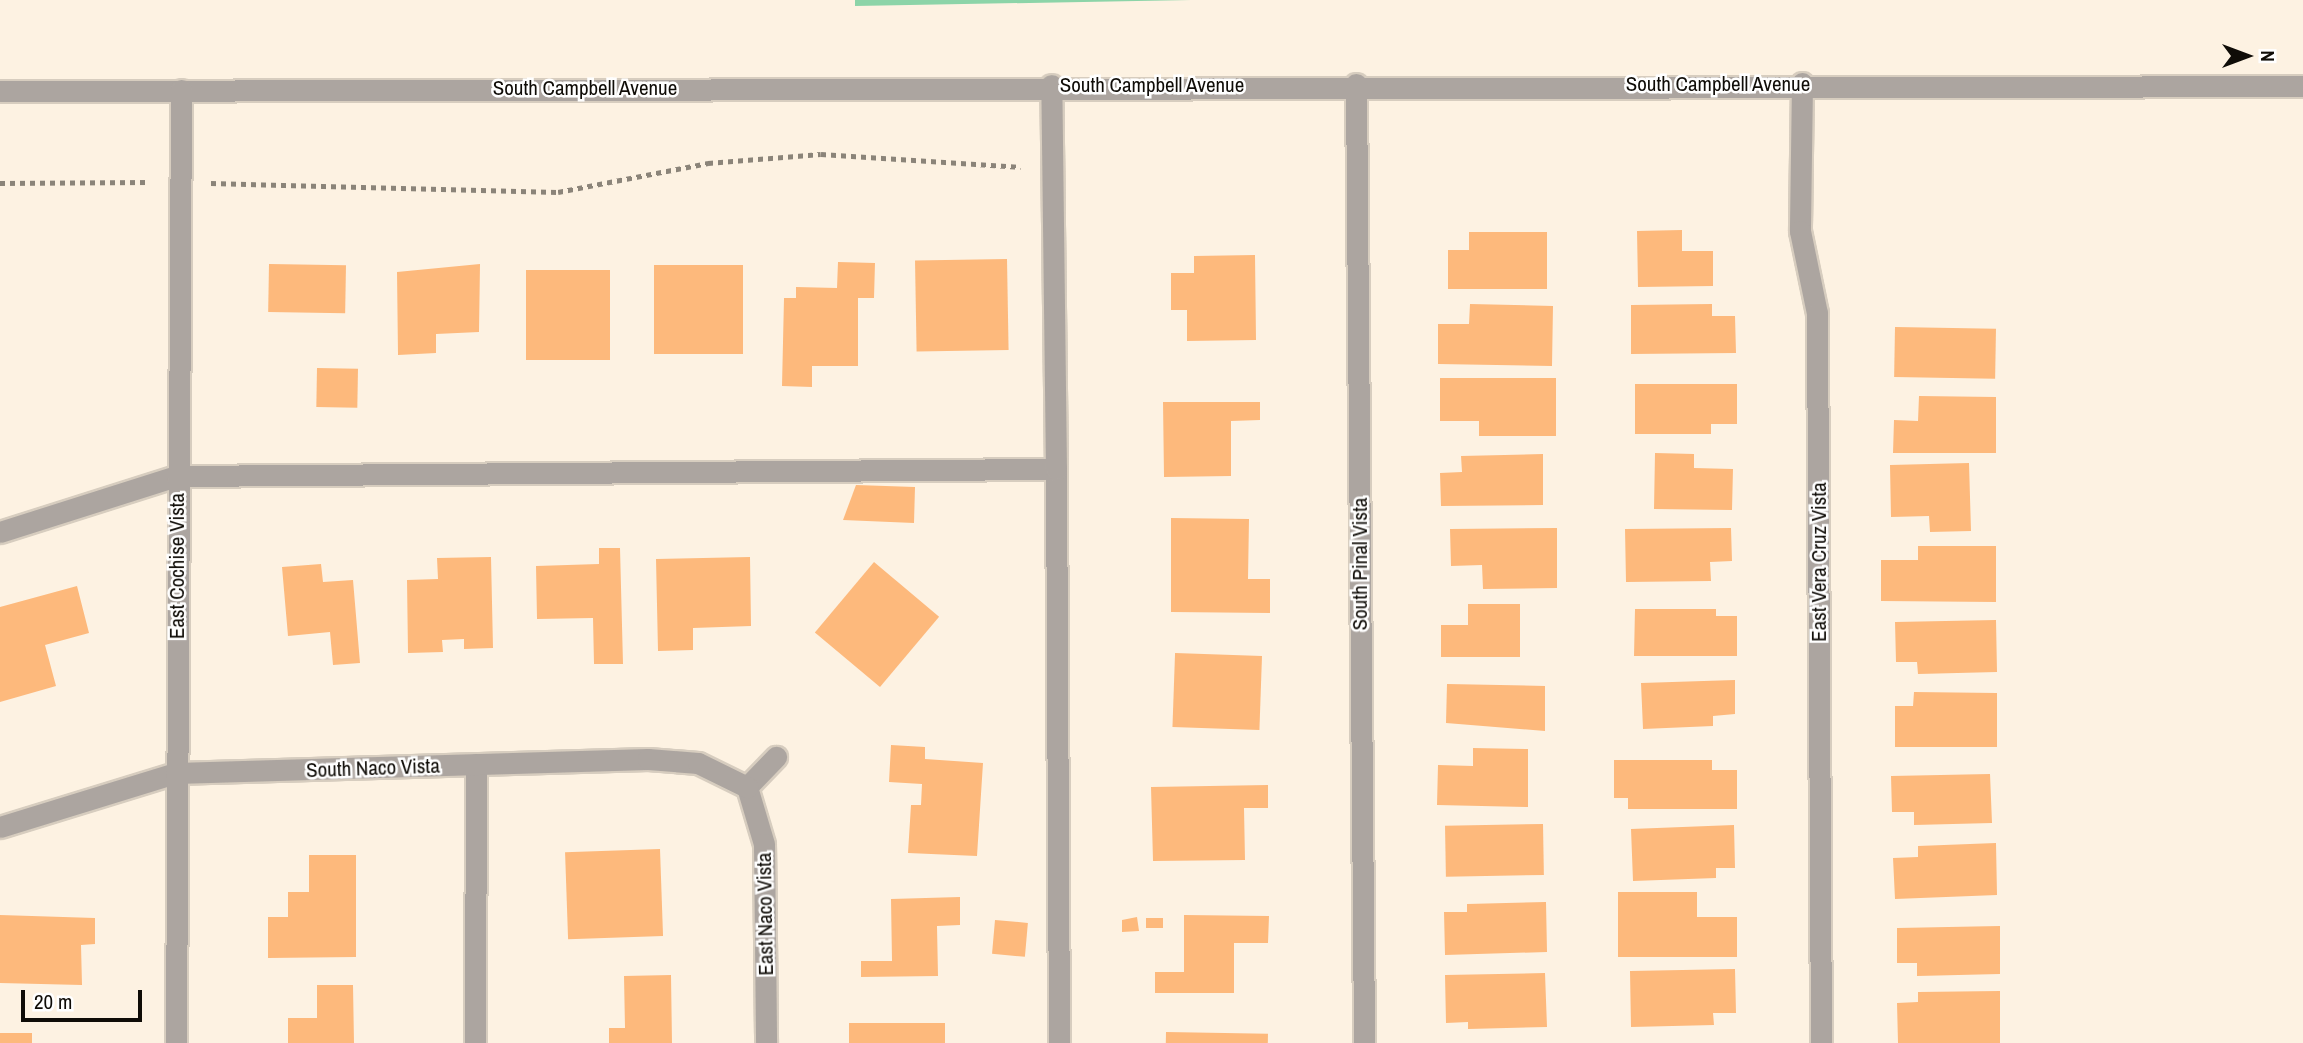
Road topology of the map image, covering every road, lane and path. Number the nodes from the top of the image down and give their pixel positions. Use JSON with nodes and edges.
{"nodes":[{"id":1,"x":1802,"y":83,"type":"junction"},
{"id":2,"x":1356,"y":84,"type":"junction"},
{"id":3,"x":1051,"y":85,"type":"junction"},
{"id":4,"x":2303,"y":86,"type":"edge"},
{"id":5,"x":181,"y":90,"type":"junction"},
{"id":6,"x":0,"y":91,"type":"edge"},
{"id":7,"x":1052,"y":168,"type":"junction"},
{"id":8,"x":181,"y":182,"type":"junction"},
{"id":9,"x":0,"y":183,"type":"edge"},
{"id":10,"x":1056,"y":469,"type":"junction"},
{"id":11,"x":177,"y":476,"type":"junction"},
{"id":12,"x":0,"y":532,"type":"edge"},
{"id":13,"x":776,"y":757,"type":"dead end"},
{"id":14,"x":477,"y":764,"type":"junction"},
{"id":15,"x":176,"y":773,"type":"junction"},
{"id":16,"x":747,"y":787,"type":"junction"},
{"id":17,"x":0,"y":827,"type":"edge"},
{"id":18,"x":176,"y":1043,"type":"edge"},
{"id":19,"x":475,"y":1043,"type":"edge"},
{"id":20,"x":766,"y":1043,"type":"edge"},
{"id":21,"x":1059,"y":1043,"type":"edge"},
{"id":22,"x":1364,"y":1043,"type":"edge"},
{"id":23,"x":1821,"y":1043,"type":"edge"}],
"edges":[{"from":1,"to":2,"type":"street","name":"South Campbell Avenue"},
{"from":1,"to":4,"type":"street","name":"South Campbell Avenue"},
{"from":1,"to":23,"type":"street","name":"East Vera Cruz Vista"},
{"from":2,"to":3,"type":"street","name":"South Campbell Avenue"},
{"from":2,"to":22,"type":"street","name":"South Pinal Vista"},
{"from":3,"to":5,"type":"street","name":"South Campbell Avenue"},
{"from":3,"to":7,"type":"street"},
{"from":5,"to":6,"type":"street","name":"South Campbell Avenue"},
{"from":5,"to":8,"type":"street","name":"East Cochise Vista"},
{"from":7,"to":8,"type":"path"},
{"from":7,"to":10,"type":"street"},
{"from":8,"to":9,"type":"path"},
{"from":8,"to":11,"type":"street","name":"East Cochise Vista"},
{"from":10,"to":11,"type":"street"},
{"from":10,"to":21,"type":"street"},
{"from":11,"to":12,"type":"street"},
{"from":11,"to":15,"type":"street","name":"East Cochise Vista"},
{"from":13,"to":16,"type":"street"},
{"from":14,"to":15,"type":"street","name":"South Naco Vista"},
{"from":14,"to":16,"type":"street","name":"South Naco Vista"},
{"from":14,"to":19,"type":"street"},
{"from":15,"to":17,"type":"street","name":"South Naco Vista"},
{"from":15,"to":18,"type":"street","name":"East Cochise Vista"},
{"from":16,"to":20,"type":"street","name":"East Naco Vista"}]}
